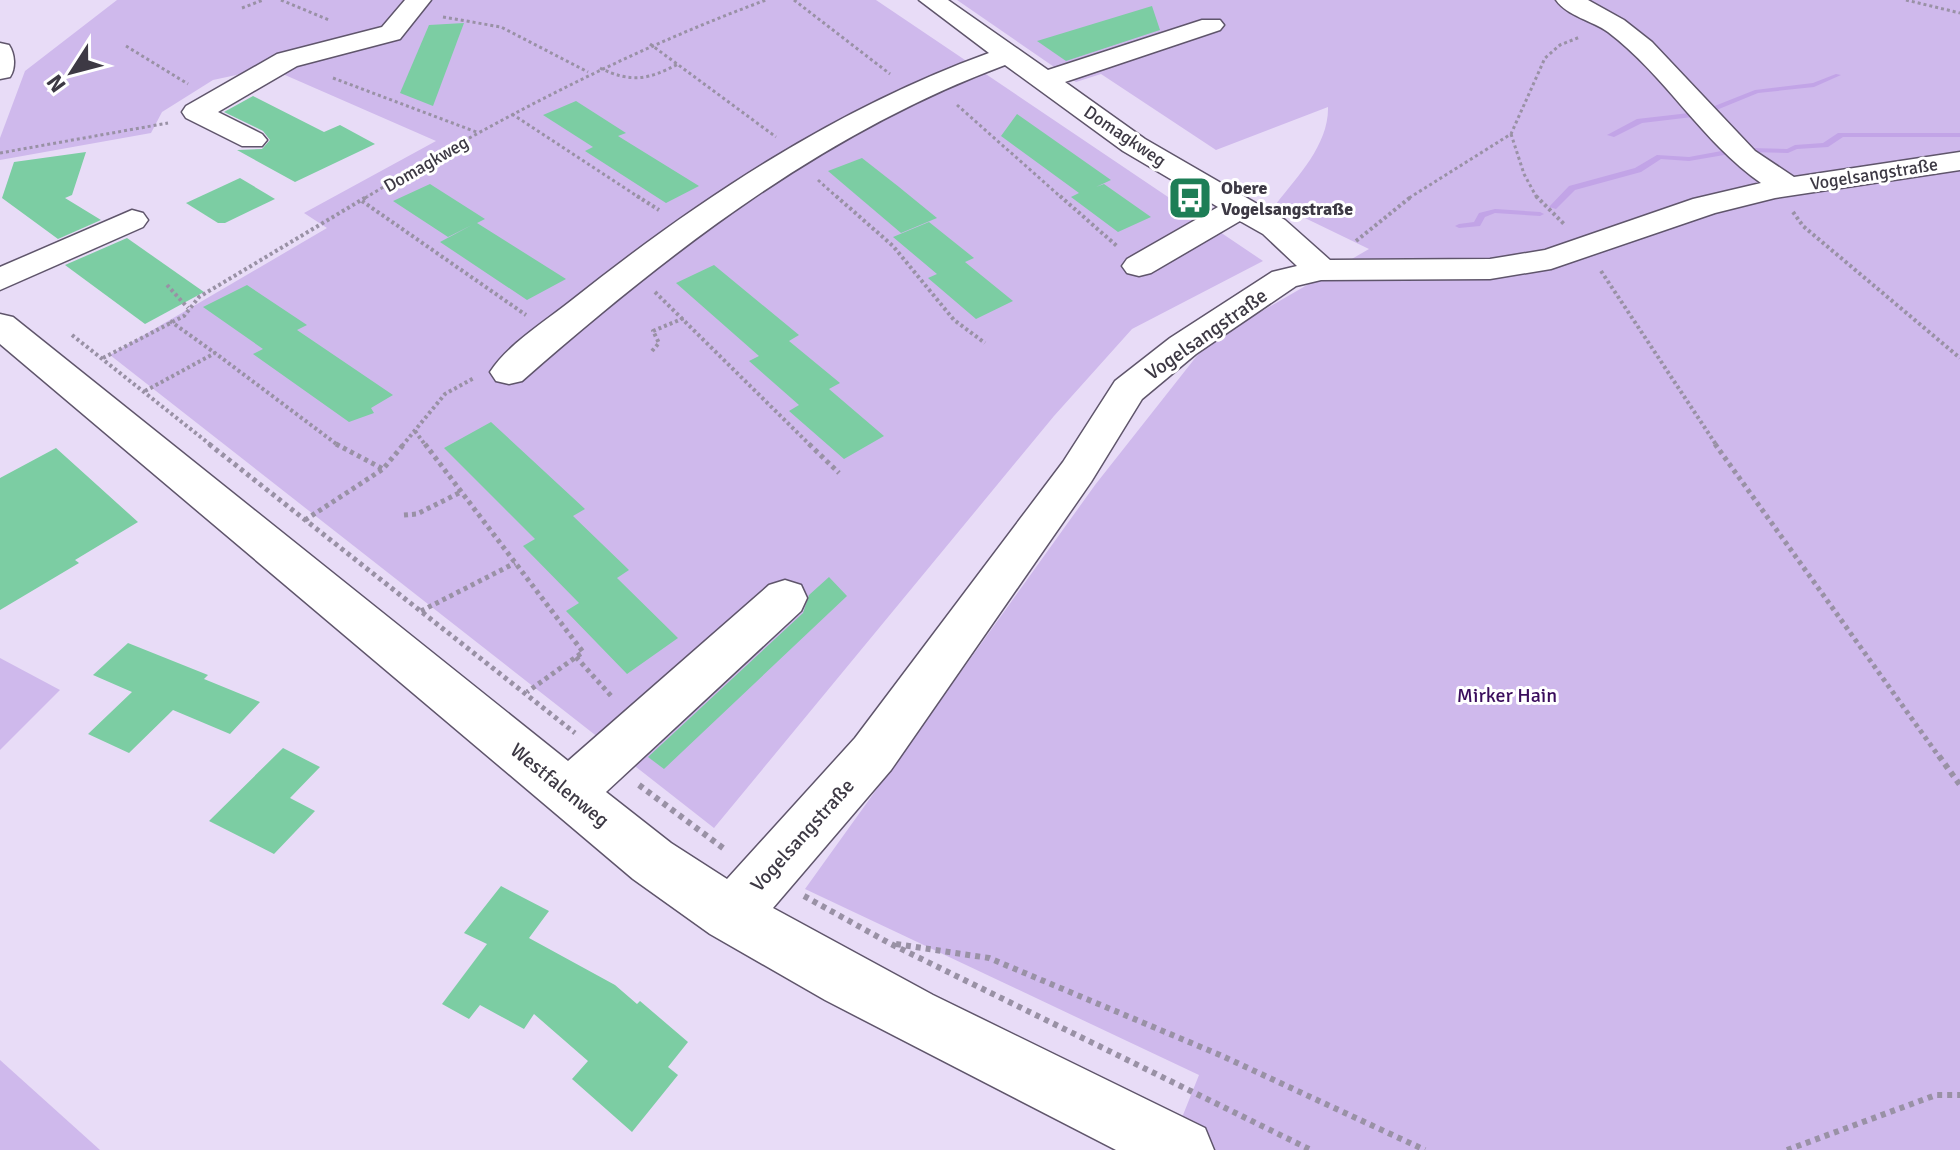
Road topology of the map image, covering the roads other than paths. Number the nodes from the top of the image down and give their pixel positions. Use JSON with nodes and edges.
{"nodes":[{"id":1,"x":932,"y":0,"type":"edge"},
{"id":2,"x":1569,"y":0,"type":"edge"},
{"id":3,"x":395,"y":22,"type":"edge"},
{"id":4,"x":1211,"y":25,"type":"dead end"},
{"id":5,"x":0,"y":51,"type":"edge"},
{"id":6,"x":1008,"y":55,"type":"junction"},
{"id":7,"x":0,"y":71,"type":"edge"},
{"id":8,"x":1045,"y":80,"type":"junction"},
{"id":9,"x":252,"y":140,"type":"dead end"},
{"id":10,"x":1960,"y":161,"type":"edge"},
{"id":11,"x":1781,"y":188,"type":"junction"},
{"id":12,"x":1243,"y":206,"type":"junction"},
{"id":13,"x":132,"y":220,"type":"dead end"},
{"id":14,"x":1139,"y":266,"type":"road end"},
{"id":15,"x":1321,"y":270,"type":"junction"},
{"id":16,"x":0,"y":280,"type":"edge"},
{"id":17,"x":0,"y":325,"type":"edge"},
{"id":18,"x":509,"y":372,"type":"road end"},
{"id":19,"x":785,"y":598,"type":"dead end"},
{"id":20,"x":569,"y":793,"type":"junction"},
{"id":21,"x":730,"y":915,"type":"junction"},
{"id":22,"x":1183,"y":1150,"type":"edge"}],
"edges":[{"from":1,"to":6,"type":"street","name":"Domagkweg"},
{"from":2,"to":11,"type":"street","name":"Vogelsangstraße"},
{"from":3,"to":9,"type":"street"},
{"from":4,"to":8,"type":"street"},
{"from":5,"to":7,"type":"street"},
{"from":6,"to":8,"type":"street","name":"Domagkweg"},
{"from":6,"to":18,"type":"street"},
{"from":8,"to":12,"type":"street","name":"Domagkweg"},
{"from":10,"to":11,"type":"street","name":"Vogelsangstraße"},
{"from":11,"to":15,"type":"street","name":"Vogelsangstraße"},
{"from":12,"to":14,"type":"street"},
{"from":12,"to":15,"type":"street","name":"Domagkweg"},
{"from":13,"to":16,"type":"street"},
{"from":15,"to":21,"type":"street","name":"Vogelsangstraße"},
{"from":17,"to":20,"type":"street","name":"Westfalenweg"},
{"from":19,"to":20,"type":"street"},
{"from":20,"to":21,"type":"street","name":"Westfalenweg"},
{"from":21,"to":22,"type":"street","name":"Westfalenweg"}]}
